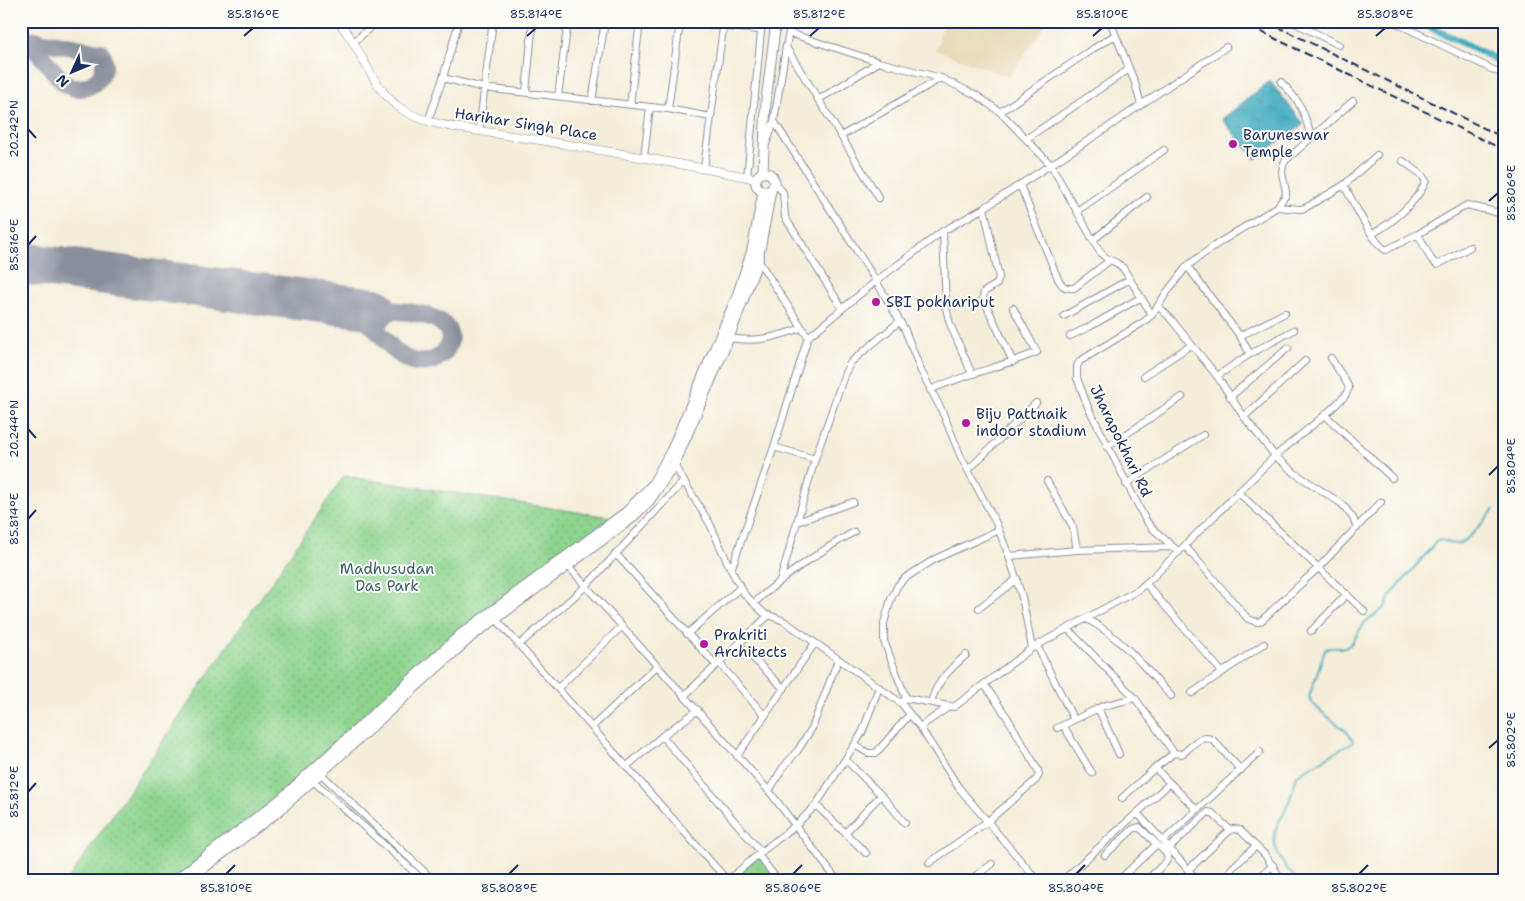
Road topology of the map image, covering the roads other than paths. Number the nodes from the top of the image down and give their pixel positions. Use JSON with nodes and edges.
{"nodes":[{"id":1,"x":338,"y":21,"type":"edge"},
{"id":2,"x":377,"y":21,"type":"edge"},
{"id":3,"x":460,"y":21,"type":"edge"},
{"id":4,"x":493,"y":21,"type":"edge"},
{"id":5,"x":533,"y":21,"type":"edge"},
{"id":6,"x":568,"y":21,"type":"edge"},
{"id":7,"x":604,"y":21,"type":"edge"},
{"id":8,"x":640,"y":21,"type":"edge"},
{"id":9,"x":669,"y":21,"type":"edge"},
{"id":10,"x":762,"y":21,"type":"edge"},
{"id":11,"x":776,"y":21,"type":"edge"},
{"id":12,"x":791,"y":21,"type":"edge"},
{"id":13,"x":1110,"y":21,"type":"edge"},
{"id":14,"x":1291,"y":21,"type":"edge"},
{"id":15,"x":1392,"y":21,"type":"edge"},
{"id":16,"x":680,"y":23,"type":"junction"},
{"id":17,"x":722,"y":28,"type":"junction"},
{"id":18,"x":760,"y":30,"type":"junction"},
{"id":19,"x":789,"y":33,"type":"junction"},
{"id":20,"x":1115,"y":35,"type":"junction"},
{"id":21,"x":354,"y":42,"type":"junction"},
{"id":22,"x":1339,"y":45,"type":"dead end"},
{"id":23,"x":786,"y":46,"type":"junction"},
{"id":24,"x":1226,"y":47,"type":"dead end"},
{"id":25,"x":879,"y":62,"type":"junction"},
{"id":26,"x":1129,"y":69,"type":"junction"},
{"id":27,"x":1504,"y":75,"type":"edge"},
{"id":28,"x":443,"y":78,"type":"junction"},
{"id":29,"x":941,"y":78,"type":"junction"},
{"id":30,"x":1281,"y":82,"type":"dead end"},
{"id":31,"x":484,"y":88,"type":"junction"},
{"id":32,"x":526,"y":92,"type":"junction"},
{"id":33,"x":558,"y":96,"type":"junction"},
{"id":34,"x":818,"y":100,"type":"junction"},
{"id":35,"x":592,"y":101,"type":"junction"},
{"id":36,"x":1353,"y":101,"type":"dead end"},
{"id":37,"x":630,"y":105,"type":"junction"},
{"id":38,"x":1141,"y":105,"type":"junction"},
{"id":39,"x":650,"y":107,"type":"junction"},
{"id":40,"x":668,"y":109,"type":"junction"},
{"id":41,"x":1000,"y":112,"type":"junction"},
{"id":42,"x":711,"y":117,"type":"junction"},
{"id":43,"x":428,"y":121,"type":"junction"},
{"id":44,"x":774,"y":121,"type":"junction"},
{"id":45,"x":479,"y":131,"type":"junction"},
{"id":46,"x":841,"y":136,"type":"junction"},
{"id":47,"x":1311,"y":138,"type":"junction"},
{"id":48,"x":1026,"y":140,"type":"junction"},
{"id":49,"x":764,"y":150,"type":"junction"},
{"id":50,"x":1164,"y":150,"type":"dead end"},
{"id":51,"x":1377,"y":155,"type":"dead end"},
{"id":52,"x":644,"y":157,"type":"junction"},
{"id":53,"x":1403,"y":162,"type":"dead end"},
{"id":54,"x":1051,"y":165,"type":"junction"},
{"id":55,"x":704,"y":168,"type":"junction"},
{"id":56,"x":763,"y":172,"type":"junction"},
{"id":57,"x":751,"y":178,"type":"junction"},
{"id":58,"x":1020,"y":185,"type":"junction"},
{"id":59,"x":1344,"y":185,"type":"junction"},
{"id":60,"x":770,"y":189,"type":"junction"},
{"id":61,"x":1147,"y":197,"type":"dead end"},
{"id":62,"x":879,"y":198,"type":"dead end"},
{"id":63,"x":1276,"y":206,"type":"junction"},
{"id":64,"x":984,"y":208,"type":"junction"},
{"id":65,"x":1077,"y":211,"type":"junction"},
{"id":66,"x":1499,"y":213,"type":"dead end"},
{"id":67,"x":943,"y":231,"type":"junction"},
{"id":68,"x":1372,"y":234,"type":"junction"},
{"id":69,"x":1418,"y":234,"type":"junction"},
{"id":70,"x":1093,"y":240,"type":"junction"},
{"id":71,"x":1470,"y":247,"type":"dead end"},
{"id":72,"x":758,"y":260,"type":"junction"},
{"id":73,"x":1109,"y":261,"type":"junction"},
{"id":74,"x":1187,"y":266,"type":"junction"},
{"id":75,"x":1130,"y":279,"type":"junction"},
{"id":76,"x":876,"y":281,"type":"junction"},
{"id":77,"x":1140,"y":298,"type":"junction"},
{"id":78,"x":1158,"y":306,"type":"junction"},
{"id":79,"x":842,"y":308,"type":"junction"},
{"id":80,"x":1014,"y":308,"type":"dead end"},
{"id":81,"x":1285,"y":314,"type":"dead end"},
{"id":82,"x":1152,"y":315,"type":"junction"},
{"id":83,"x":1064,"y":316,"type":"dead end"},
{"id":84,"x":900,"y":321,"type":"junction"},
{"id":85,"x":802,"y":328,"type":"junction"},
{"id":86,"x":1294,"y":330,"type":"dead end"},
{"id":87,"x":1070,"y":336,"type":"dead end"},
{"id":88,"x":1240,"y":336,"type":"junction"},
{"id":89,"x":808,"y":337,"type":"junction"},
{"id":90,"x":729,"y":338,"type":"junction"},
{"id":91,"x":1191,"y":344,"type":"junction"},
{"id":92,"x":1288,"y":348,"type":"dead end"},
{"id":93,"x":1250,"y":354,"type":"junction"},
{"id":94,"x":1331,"y":358,"type":"dead end"},
{"id":95,"x":1305,"y":361,"type":"dead end"},
{"id":96,"x":1013,"y":362,"type":"junction"},
{"id":97,"x":972,"y":374,"type":"junction"},
{"id":98,"x":1144,"y":376,"type":"dead end"},
{"id":99,"x":1217,"y":376,"type":"junction"},
{"id":100,"x":930,"y":390,"type":"junction"},
{"id":101,"x":1182,"y":397,"type":"dead end"},
{"id":102,"x":1230,"y":397,"type":"junction"},
{"id":103,"x":1036,"y":403,"type":"dead end"},
{"id":104,"x":1325,"y":415,"type":"junction"},
{"id":105,"x":1244,"y":417,"type":"junction"},
{"id":106,"x":1202,"y":435,"type":"dead end"},
{"id":107,"x":774,"y":447,"type":"junction"},
{"id":108,"x":1107,"y":447,"type":"junction"},
{"id":109,"x":1275,"y":456,"type":"junction"},
{"id":110,"x":815,"y":459,"type":"junction"},
{"id":111,"x":674,"y":465,"type":"junction"},
{"id":112,"x":968,"y":470,"type":"junction"},
{"id":113,"x":1392,"y":478,"type":"dead end"},
{"id":114,"x":1047,"y":481,"type":"dead end"},
{"id":115,"x":683,"y":482,"type":"junction"},
{"id":116,"x":1126,"y":484,"type":"junction"},
{"id":117,"x":1238,"y":492,"type":"junction"},
{"id":118,"x":853,"y":502,"type":"dead end"},
{"id":119,"x":1381,"y":502,"type":"dead end"},
{"id":120,"x":797,"y":522,"type":"junction"},
{"id":121,"x":1357,"y":528,"type":"junction"},
{"id":122,"x":999,"y":530,"type":"junction"},
{"id":123,"x":854,"y":532,"type":"dead end"},
{"id":124,"x":1184,"y":546,"type":"junction"},
{"id":125,"x":1173,"y":547,"type":"junction"},
{"id":126,"x":1077,"y":550,"type":"junction"},
{"id":127,"x":1179,"y":552,"type":"junction"},
{"id":128,"x":616,"y":554,"type":"junction"},
{"id":129,"x":1009,"y":556,"type":"junction"},
{"id":130,"x":568,"y":566,"type":"junction"},
{"id":131,"x":1318,"y":568,"type":"junction"},
{"id":132,"x":731,"y":570,"type":"junction"},
{"id":133,"x":781,"y":578,"type":"junction"},
{"id":134,"x":1017,"y":580,"type":"junction"},
{"id":135,"x":1146,"y":584,"type":"junction"},
{"id":136,"x":586,"y":586,"type":"junction"},
{"id":137,"x":741,"y":587,"type":"junction"},
{"id":138,"x":1347,"y":594,"type":"junction"},
{"id":139,"x":754,"y":603,"type":"junction"},
{"id":140,"x":979,"y":608,"type":"dead end"},
{"id":141,"x":1364,"y":611,"type":"dead end"},
{"id":142,"x":769,"y":615,"type":"junction"},
{"id":143,"x":496,"y":619,"type":"junction"},
{"id":144,"x":1087,"y":619,"type":"junction"},
{"id":145,"x":621,"y":627,"type":"junction"},
{"id":146,"x":1068,"y":629,"type":"junction"},
{"id":147,"x":1311,"y":631,"type":"dead end"},
{"id":148,"x":687,"y":634,"type":"junction"},
{"id":149,"x":815,"y":643,"type":"junction"},
{"id":150,"x":739,"y":644,"type":"junction"},
{"id":151,"x":1264,"y":644,"type":"dead end"},
{"id":152,"x":519,"y":645,"type":"junction"},
{"id":153,"x":1035,"y":647,"type":"junction"},
{"id":154,"x":966,"y":655,"type":"dead end"},
{"id":155,"x":838,"y":660,"type":"junction"},
{"id":156,"x":718,"y":664,"type":"junction"},
{"id":157,"x":657,"y":666,"type":"junction"},
{"id":158,"x":1222,"y":672,"type":"junction"},
{"id":159,"x":984,"y":684,"type":"junction"},
{"id":160,"x":879,"y":687,"type":"junction"},
{"id":161,"x":558,"y":688,"type":"junction"},
{"id":162,"x":784,"y":689,"type":"junction"},
{"id":163,"x":1192,"y":693,"type":"dead end"},
{"id":164,"x":684,"y":696,"type":"junction"},
{"id":165,"x":1171,"y":696,"type":"dead end"},
{"id":166,"x":1136,"y":698,"type":"junction"},
{"id":167,"x":904,"y":700,"type":"junction"},
{"id":168,"x":930,"y":702,"type":"junction"},
{"id":169,"x":950,"y":706,"type":"junction"},
{"id":170,"x":1098,"y":708,"type":"junction"},
{"id":171,"x":698,"y":710,"type":"junction"},
{"id":172,"x":910,"y":714,"type":"junction"},
{"id":173,"x":765,"y":716,"type":"junction"},
{"id":174,"x":1074,"y":720,"type":"junction"},
{"id":175,"x":592,"y":727,"type":"junction"},
{"id":176,"x":920,"y":728,"type":"junction"},
{"id":177,"x":662,"y":736,"type":"junction"},
{"id":178,"x":855,"y":744,"type":"junction"},
{"id":179,"x":1260,"y":752,"type":"dead end"},
{"id":180,"x":1174,"y":753,"type":"junction"},
{"id":181,"x":1119,"y":754,"type":"dead end"},
{"id":182,"x":737,"y":756,"type":"junction"},
{"id":183,"x":846,"y":760,"type":"junction"},
{"id":184,"x":627,"y":766,"type":"junction"},
{"id":185,"x":1155,"y":768,"type":"junction"},
{"id":186,"x":1241,"y":770,"type":"junction"},
{"id":187,"x":318,"y":771,"type":"junction"},
{"id":188,"x":1092,"y":772,"type":"dead end"},
{"id":189,"x":311,"y":778,"type":"junction"},
{"id":190,"x":1170,"y":784,"type":"junction"},
{"id":191,"x":769,"y":791,"type":"junction"},
{"id":192,"x":880,"y":795,"type":"junction"},
{"id":193,"x":1122,"y":798,"type":"dead end"},
{"id":194,"x":816,"y":805,"type":"junction"},
{"id":195,"x":1197,"y":810,"type":"junction"},
{"id":196,"x":1137,"y":813,"type":"junction"},
{"id":197,"x":988,"y":821,"type":"junction"},
{"id":198,"x":905,"y":823,"type":"dead end"},
{"id":199,"x":795,"y":826,"type":"junction"},
{"id":200,"x":1230,"y":830,"type":"junction"},
{"id":201,"x":845,"y":833,"type":"junction"},
{"id":202,"x":1160,"y":843,"type":"junction"},
{"id":203,"x":1256,"y":846,"type":"junction"},
{"id":204,"x":1167,"y":851,"type":"junction"},
{"id":205,"x":759,"y":853,"type":"junction"},
{"id":206,"x":866,"y":854,"type":"dead end"},
{"id":207,"x":1105,"y":855,"type":"dead end"},
{"id":208,"x":929,"y":863,"type":"dead end"},
{"id":209,"x":992,"y":864,"type":"dead end"},
{"id":210,"x":1273,"y":865,"type":"junction"},
{"id":211,"x":1188,"y":870,"type":"junction"},
{"id":212,"x":1064,"y":879,"type":"edge"},
{"id":213,"x":175,"y":880,"type":"edge"},
{"id":214,"x":188,"y":880,"type":"edge"},
{"id":215,"x":424,"y":880,"type":"edge"},
{"id":216,"x":432,"y":880,"type":"edge"},
{"id":217,"x":728,"y":880,"type":"edge"},
{"id":218,"x":778,"y":880,"type":"edge"},
{"id":219,"x":837,"y":880,"type":"edge"},
{"id":220,"x":970,"y":880,"type":"edge"},
{"id":221,"x":1037,"y":880,"type":"edge"},
{"id":222,"x":1119,"y":880,"type":"edge"},
{"id":223,"x":1147,"y":880,"type":"edge"},
{"id":224,"x":1197,"y":880,"type":"edge"},
{"id":225,"x":1225,"y":880,"type":"edge"},
{"id":226,"x":1256,"y":880,"type":"edge"},
{"id":227,"x":1282,"y":880,"type":"edge"}],
"edges":[{"from":1,"to":21,"type":"street","name":"Harihar Singh Place"},
{"from":2,"to":21,"type":"street"},
{"from":3,"to":28,"type":"street"},
{"from":4,"to":31,"type":"street"},
{"from":5,"to":32,"type":"street"},
{"from":6,"to":33,"type":"street"},
{"from":7,"to":35,"type":"street"},
{"from":8,"to":37,"type":"street"},
{"from":9,"to":16,"type":"street"},
{"from":10,"to":18,"type":"street"},
{"from":11,"to":49,"type":"main road"},
{"from":12,"to":19,"type":"street"},
{"from":13,"to":20,"type":"street"},
{"from":14,"to":22,"type":"street"},
{"from":15,"to":27,"type":"street"},
{"from":16,"to":17,"type":"street"},
{"from":16,"to":40,"type":"street"},
{"from":17,"to":18,"type":"street"},
{"from":17,"to":42,"type":"street"},
{"from":18,"to":57,"type":"street"},
{"from":19,"to":23,"type":"street"},
{"from":19,"to":25,"type":"street"},
{"from":20,"to":26,"type":"street"},
{"from":20,"to":41,"type":"street"},
{"from":21,"to":43,"type":"street","name":"Harihar Singh Place"},
{"from":23,"to":34,"type":"street"},
{"from":23,"to":44,"type":"street"},
{"from":24,"to":38,"type":"street"},
{"from":25,"to":29,"type":"street"},
{"from":25,"to":34,"type":"street"},
{"from":26,"to":38,"type":"street"},
{"from":26,"to":48,"type":"street"},
{"from":28,"to":31,"type":"street"},
{"from":28,"to":43,"type":"street"},
{"from":29,"to":41,"type":"street"},
{"from":29,"to":46,"type":"street"},
{"from":30,"to":47,"type":"street"},
{"from":31,"to":32,"type":"street"},
{"from":31,"to":45,"type":"street"},
{"from":32,"to":33,"type":"street"},
{"from":33,"to":35,"type":"street"},
{"from":34,"to":46,"type":"street"},
{"from":35,"to":37,"type":"street"},
{"from":36,"to":47,"type":"street"},
{"from":37,"to":39,"type":"street"},
{"from":38,"to":54,"type":"street"},
{"from":39,"to":40,"type":"street"},
{"from":39,"to":52,"type":"street"},
{"from":40,"to":42,"type":"street"},
{"from":41,"to":48,"type":"street"},
{"from":42,"to":55,"type":"street"},
{"from":43,"to":45,"type":"street","name":"Harihar Singh Place"},
{"from":44,"to":49,"type":"street"},
{"from":44,"to":76,"type":"street"},
{"from":45,"to":52,"type":"street","name":"Harihar Singh Place"},
{"from":46,"to":62,"type":"street"},
{"from":47,"to":63,"type":"street"},
{"from":48,"to":54,"type":"street"},
{"from":49,"to":56,"type":"main road"},
{"from":50,"to":65,"type":"street"},
{"from":51,"to":59,"type":"street"},
{"from":52,"to":55,"type":"street","name":"Harihar Singh Place"},
{"from":53,"to":68,"type":"street"},
{"from":54,"to":58,"type":"street"},
{"from":54,"to":65,"type":"street"},
{"from":55,"to":57,"type":"street","name":"Harihar Singh Place"},
{"from":56,"to":57,"type":"main road"},
{"from":56,"to":60,"type":"main road"},
{"from":57,"to":60,"type":"main road"},
{"from":58,"to":64,"type":"street"},
{"from":58,"to":73,"type":"street"},
{"from":59,"to":63,"type":"street"},
{"from":59,"to":68,"type":"street"},
{"from":60,"to":72,"type":"main road"},
{"from":60,"to":79,"type":"street"},
{"from":60,"to":187,"type":"main road"},
{"from":61,"to":70,"type":"street"},
{"from":63,"to":74,"type":"street","name":"Jharapokhari Rd"},
{"from":64,"to":67,"type":"street"},
{"from":64,"to":96,"type":"street"},
{"from":65,"to":70,"type":"street"},
{"from":66,"to":69,"type":"street"},
{"from":67,"to":76,"type":"street"},
{"from":67,"to":97,"type":"street"},
{"from":68,"to":69,"type":"street"},
{"from":69,"to":71,"type":"street"},
{"from":70,"to":73,"type":"street"},
{"from":72,"to":85,"type":"street"},
{"from":72,"to":90,"type":"main road"},
{"from":73,"to":75,"type":"street"},
{"from":74,"to":78,"type":"street","name":"Jharapokhari Rd"},
{"from":74,"to":88,"type":"street"},
{"from":75,"to":77,"type":"street"},
{"from":75,"to":83,"type":"street"},
{"from":76,"to":79,"type":"street"},
{"from":76,"to":84,"type":"street"},
{"from":77,"to":82,"type":"street"},
{"from":77,"to":87,"type":"street"},
{"from":78,"to":82,"type":"street","name":"Jharapokhari Rd"},
{"from":78,"to":91,"type":"street"},
{"from":79,"to":89,"type":"street"},
{"from":80,"to":96,"type":"street"},
{"from":81,"to":88,"type":"street"},
{"from":82,"to":108,"type":"street","name":"Jharapokhari Rd"},
{"from":84,"to":100,"type":"street"},
{"from":84,"to":110,"type":"street"},
{"from":85,"to":89,"type":"street"},
{"from":85,"to":90,"type":"street"},
{"from":86,"to":93,"type":"street"},
{"from":88,"to":93,"type":"street"},
{"from":89,"to":107,"type":"street"},
{"from":90,"to":111,"type":"main road"},
{"from":91,"to":98,"type":"street"},
{"from":91,"to":99,"type":"street"},
{"from":92,"to":102,"type":"street"},
{"from":93,"to":99,"type":"street"},
{"from":94,"to":104,"type":"street"},
{"from":95,"to":105,"type":"street"},
{"from":96,"to":97,"type":"street"},
{"from":97,"to":100,"type":"street"},
{"from":99,"to":102,"type":"street"},
{"from":100,"to":112,"type":"street"},
{"from":101,"to":108,"type":"street"},
{"from":102,"to":105,"type":"street"},
{"from":103,"to":112,"type":"street"},
{"from":104,"to":109,"type":"street"},
{"from":104,"to":113,"type":"street"},
{"from":105,"to":109,"type":"street"},
{"from":106,"to":116,"type":"street"},
{"from":107,"to":110,"type":"street"},
{"from":107,"to":132,"type":"street"},
{"from":108,"to":116,"type":"street","name":"Jharapokhari Rd"},
{"from":109,"to":117,"type":"street"},
{"from":109,"to":121,"type":"street"},
{"from":110,"to":120,"type":"street"},
{"from":111,"to":115,"type":"street"},
{"from":111,"to":130,"type":"main road"},
{"from":112,"to":122,"type":"street"},
{"from":114,"to":126,"type":"street"},
{"from":115,"to":128,"type":"street"},
{"from":115,"to":132,"type":"street"},
{"from":116,"to":125,"type":"street","name":"Jharapokhari Rd"},
{"from":117,"to":124,"type":"street"},
{"from":117,"to":131,"type":"street"},
{"from":118,"to":120,"type":"street"},
{"from":119,"to":121,"type":"street"},
{"from":120,"to":133,"type":"street"},
{"from":121,"to":131,"type":"street"},
{"from":122,"to":129,"type":"street"},
{"from":122,"to":167,"type":"street"},
{"from":123,"to":133,"type":"street"},
{"from":124,"to":127,"type":"street"},
{"from":124,"to":131,"type":"street"},
{"from":125,"to":126,"type":"street"},
{"from":125,"to":127,"type":"street","name":"Jharapokhari Rd"},
{"from":126,"to":129,"type":"street"},
{"from":127,"to":135,"type":"street"},
{"from":128,"to":136,"type":"street"},
{"from":128,"to":148,"type":"street"},
{"from":129,"to":134,"type":"street"},
{"from":130,"to":136,"type":"street"},
{"from":130,"to":143,"type":"main road"},
{"from":131,"to":138,"type":"street"},
{"from":132,"to":137,"type":"street"},
{"from":133,"to":139,"type":"street"},
{"from":134,"to":140,"type":"street"},
{"from":134,"to":153,"type":"street"},
{"from":135,"to":144,"type":"street"},
{"from":135,"to":158,"type":"street"},
{"from":136,"to":145,"type":"street"},
{"from":136,"to":152,"type":"street"},
{"from":137,"to":139,"type":"street"},
{"from":137,"to":148,"type":"street"},
{"from":138,"to":141,"type":"street"},
{"from":138,"to":147,"type":"street"},
{"from":139,"to":142,"type":"street"},
{"from":142,"to":149,"type":"street"},
{"from":142,"to":150,"type":"street"},
{"from":143,"to":152,"type":"street"},
{"from":143,"to":187,"type":"main road"},
{"from":144,"to":146,"type":"street"},
{"from":144,"to":165,"type":"street"},
{"from":145,"to":157,"type":"street"},
{"from":145,"to":161,"type":"street"},
{"from":146,"to":153,"type":"street"},
{"from":146,"to":166,"type":"street"},
{"from":148,"to":156,"type":"street"},
{"from":149,"to":155,"type":"street"},
{"from":149,"to":162,"type":"street"},
{"from":150,"to":156,"type":"street"},
{"from":150,"to":162,"type":"street"},
{"from":151,"to":158,"type":"street"},
{"from":152,"to":161,"type":"street"},
{"from":153,"to":159,"type":"street"},
{"from":153,"to":174,"type":"street"},
{"from":154,"to":168,"type":"street"},
{"from":155,"to":160,"type":"street"},
{"from":155,"to":191,"type":"street"},
{"from":156,"to":164,"type":"street"},
{"from":156,"to":173,"type":"street"},
{"from":157,"to":164,"type":"street"},
{"from":157,"to":175,"type":"street"},
{"from":158,"to":163,"type":"street"},
{"from":159,"to":169,"type":"street"},
{"from":159,"to":197,"type":"street"},
{"from":160,"to":167,"type":"street"},
{"from":160,"to":178,"type":"street"},
{"from":161,"to":175,"type":"street"},
{"from":162,"to":173,"type":"street"},
{"from":164,"to":171,"type":"street"},
{"from":166,"to":170,"type":"street"},
{"from":166,"to":180,"type":"street"},
{"from":167,"to":168,"type":"street"},
{"from":167,"to":172,"type":"street"},
{"from":168,"to":169,"type":"street"},
{"from":169,"to":176,"type":"street"},
{"from":170,"to":174,"type":"street"},
{"from":170,"to":181,"type":"street"},
{"from":171,"to":177,"type":"street"},
{"from":171,"to":182,"type":"street"},
{"from":172,"to":176,"type":"street"},
{"from":172,"to":178,"type":"street"},
{"from":173,"to":182,"type":"street"},
{"from":174,"to":188,"type":"street"},
{"from":175,"to":184,"type":"street"},
{"from":176,"to":197,"type":"street"},
{"from":177,"to":184,"type":"street"},
{"from":177,"to":205,"type":"street"},
{"from":178,"to":183,"type":"street"},
{"from":179,"to":186,"type":"street"},
{"from":180,"to":185,"type":"street"},
{"from":180,"to":186,"type":"street"},
{"from":182,"to":191,"type":"street"},
{"from":183,"to":192,"type":"street"},
{"from":183,"to":194,"type":"street"},
{"from":184,"to":217,"type":"street"},
{"from":185,"to":190,"type":"street"},
{"from":185,"to":193,"type":"street"},
{"from":186,"to":195,"type":"street"},
{"from":187,"to":189,"type":"main road"},
{"from":187,"to":216,"type":"street"},
{"from":189,"to":213,"type":"main road"},
{"from":189,"to":214,"type":"main road"},
{"from":189,"to":215,"type":"street"},
{"from":190,"to":195,"type":"street"},
{"from":190,"to":196,"type":"street"},
{"from":191,"to":199,"type":"street"},
{"from":192,"to":198,"type":"street"},
{"from":192,"to":201,"type":"street"},
{"from":194,"to":199,"type":"street"},
{"from":194,"to":201,"type":"street"},
{"from":195,"to":202,"type":"street"},
{"from":196,"to":202,"type":"street"},
{"from":196,"to":212,"type":"street"},
{"from":197,"to":208,"type":"street"},
{"from":197,"to":221,"type":"street"},
{"from":199,"to":205,"type":"street"},
{"from":199,"to":219,"type":"street"},
{"from":200,"to":203,"type":"street"},
{"from":200,"to":204,"type":"street"},
{"from":200,"to":211,"type":"street"},
{"from":201,"to":206,"type":"street"},
{"from":202,"to":204,"type":"street"},
{"from":202,"to":207,"type":"street"},
{"from":202,"to":222,"type":"street"},
{"from":203,"to":210,"type":"street"},
{"from":203,"to":225,"type":"street"},
{"from":204,"to":211,"type":"street"},
{"from":204,"to":223,"type":"street"},
{"from":205,"to":217,"type":"street"},
{"from":205,"to":218,"type":"street"},
{"from":209,"to":220,"type":"street"},
{"from":210,"to":226,"type":"street"},
{"from":210,"to":227,"type":"street"},
{"from":211,"to":224,"type":"street"}]}
